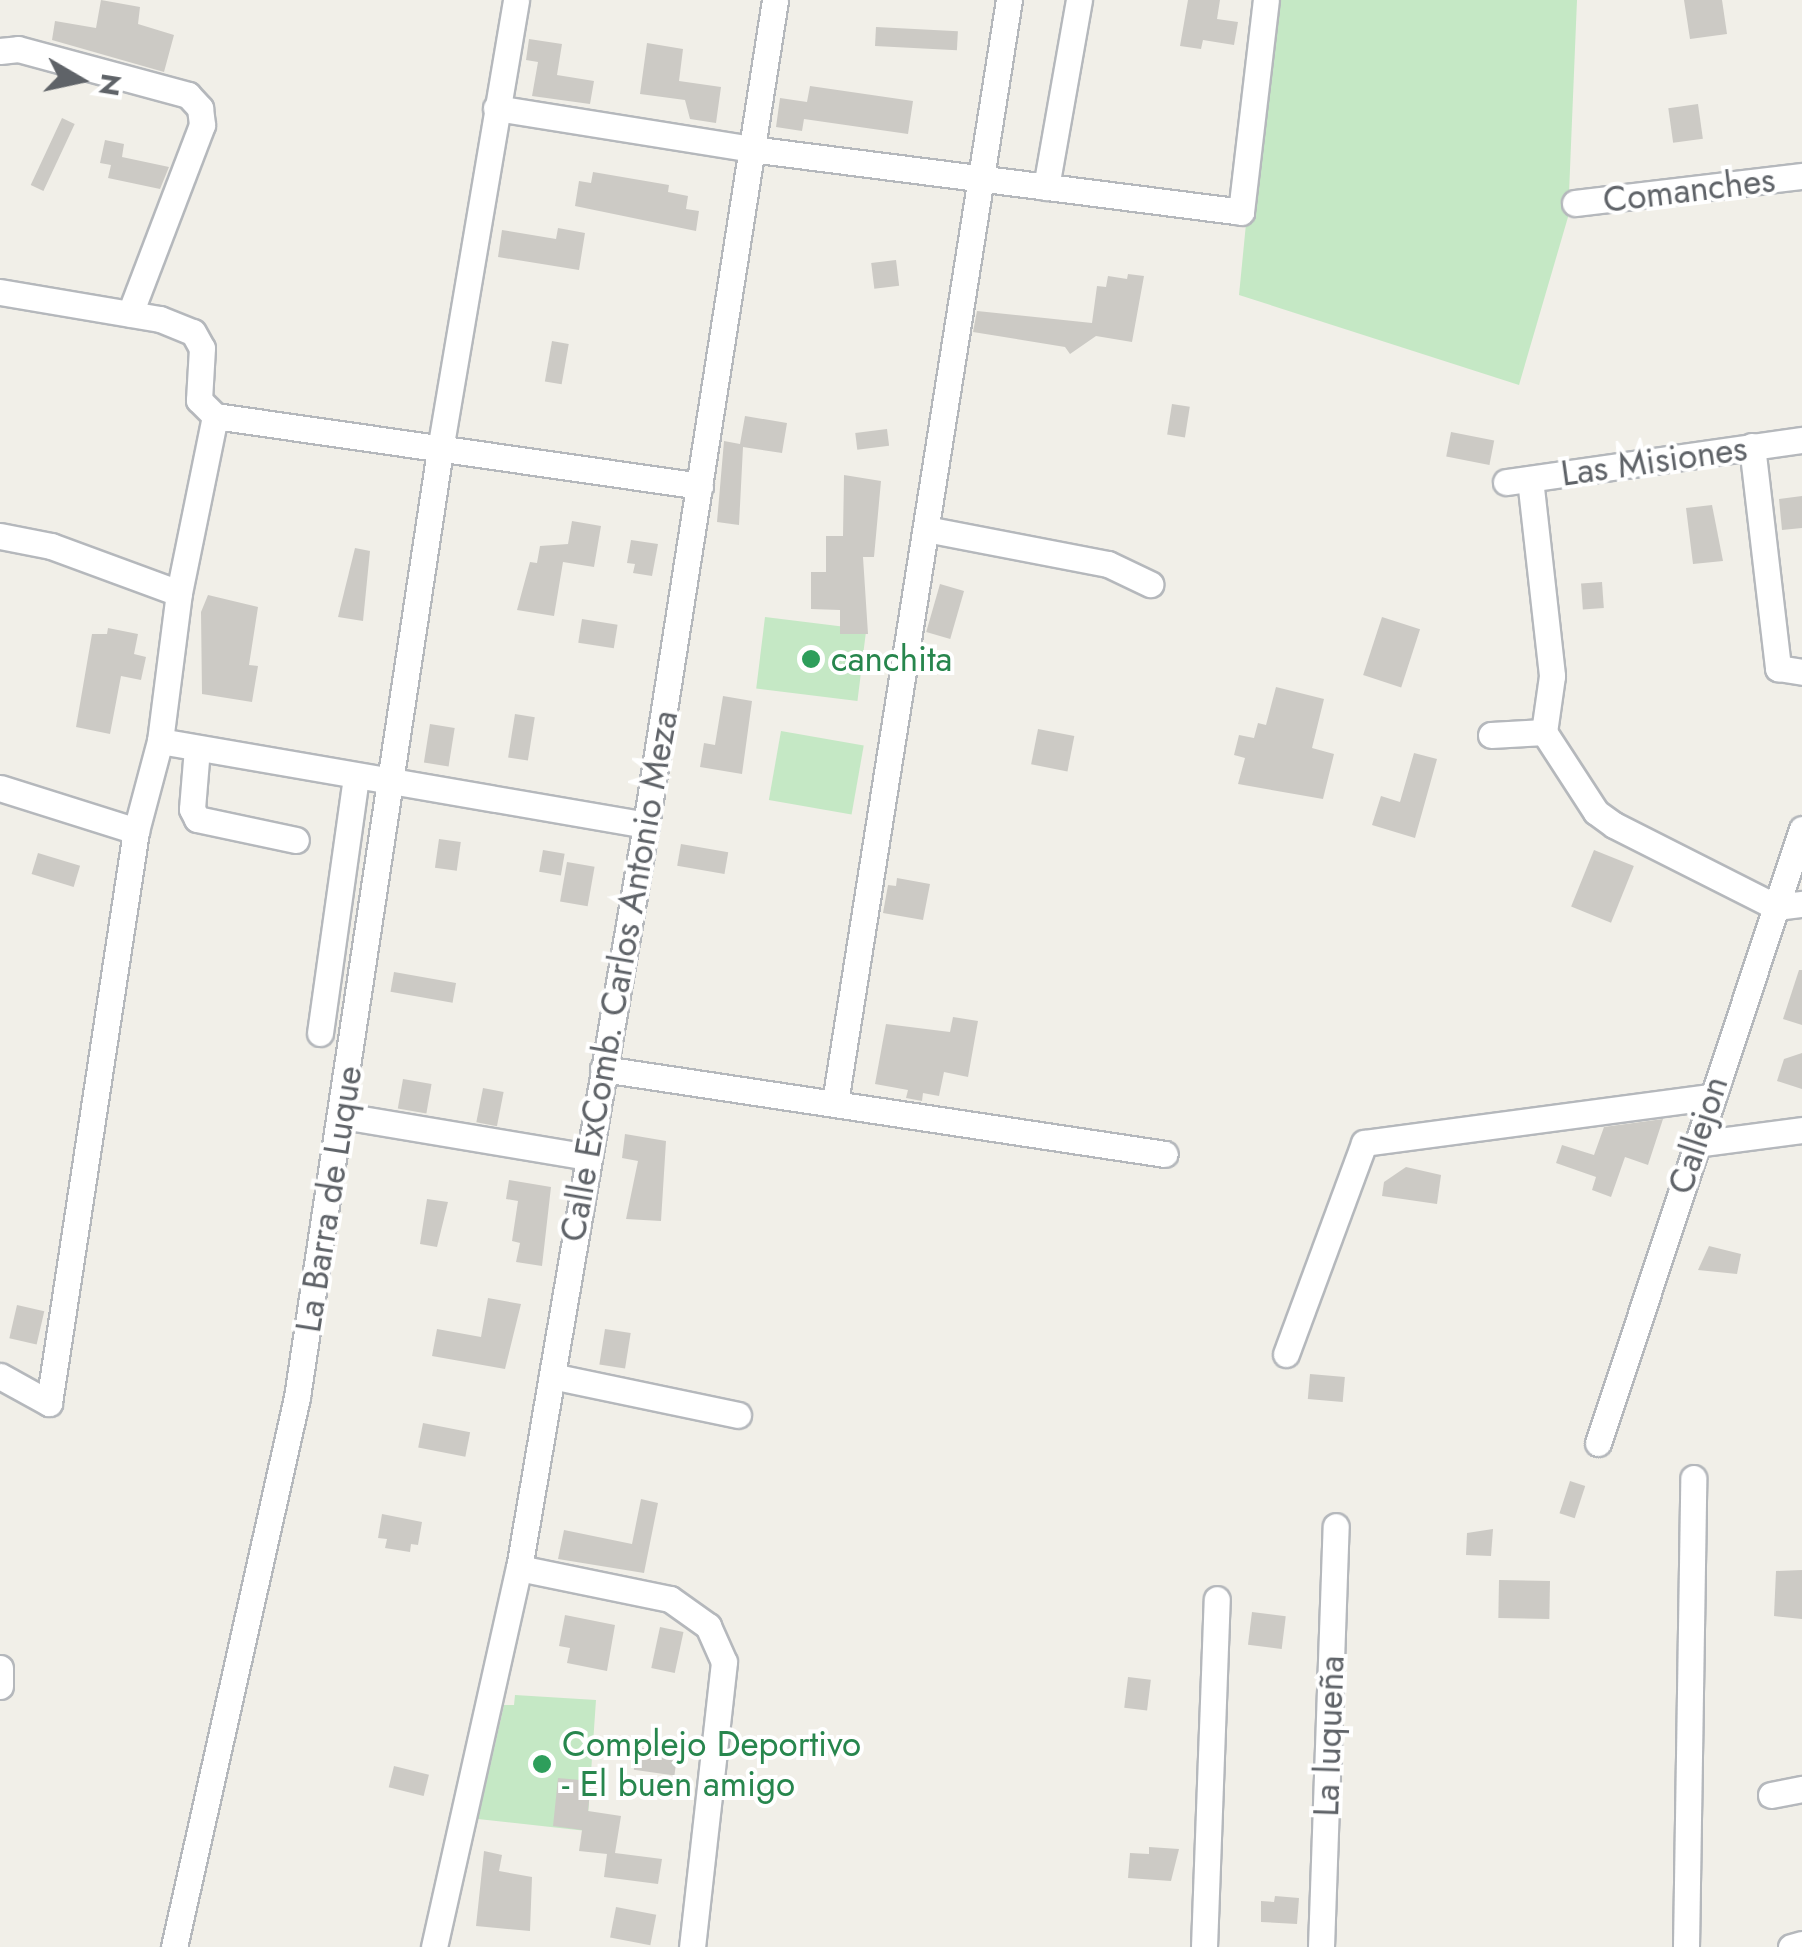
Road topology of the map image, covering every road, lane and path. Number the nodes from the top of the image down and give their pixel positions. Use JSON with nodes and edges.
{"nodes":[{"id":1,"x":516,"y":0,"type":"edge"},
{"id":2,"x":775,"y":0,"type":"edge"},
{"id":3,"x":1009,"y":0,"type":"edge"},
{"id":4,"x":1079,"y":0,"type":"edge"},
{"id":5,"x":1266,"y":0,"type":"edge"},
{"id":6,"x":0,"y":51,"type":"edge"},
{"id":7,"x":496,"y":108,"type":"junction"},
{"id":8,"x":751,"y":149,"type":"junction"},
{"id":9,"x":1802,"y":176,"type":"edge"},
{"id":10,"x":979,"y":178,"type":"junction"},
{"id":11,"x":1046,"y":187,"type":"junction"},
{"id":12,"x":1576,"y":203,"type":"dead end"},
{"id":13,"x":0,"y":292,"type":"edge"},
{"id":14,"x":130,"y":314,"type":"junction"},
{"id":15,"x":215,"y":416,"type":"junction"},
{"id":16,"x":1802,"y":440,"type":"edge"},
{"id":17,"x":441,"y":444,"type":"junction"},
{"id":18,"x":1752,"y":446,"type":"junction"},
{"id":19,"x":700,"y":486,"type":"junction"},
{"id":20,"x":926,"y":529,"type":"junction"},
{"id":21,"x":0,"y":536,"type":"edge"},
{"id":22,"x":1150,"y":584,"type":"dead end"},
{"id":23,"x":180,"y":593,"type":"junction"},
{"id":24,"x":1802,"y":672,"type":"edge"},
{"id":25,"x":1544,"y":732,"type":"junction"},
{"id":26,"x":1491,"y":735,"type":"dead end"},
{"id":27,"x":160,"y":741,"type":"junction"},
{"id":28,"x":196,"y":748,"type":"junction"},
{"id":29,"x":356,"y":777,"type":"junction"},
{"id":30,"x":390,"y":783,"type":"junction"},
{"id":31,"x":0,"y":788,"type":"edge"},
{"id":32,"x":646,"y":825,"type":"junction"},
{"id":33,"x":1802,"y":829,"type":"edge"},
{"id":34,"x":136,"y":831,"type":"junction"},
{"id":35,"x":296,"y":840,"type":"dead end"},
{"id":36,"x":1789,"y":906,"type":"edge"},
{"id":37,"x":320,"y":1033,"type":"dead end"},
{"id":38,"x":603,"y":1069,"type":"junction"},
{"id":39,"x":1709,"y":1097,"type":"junction"},
{"id":40,"x":835,"y":1102,"type":"junction"},
{"id":41,"x":343,"y":1116,"type":"junction"},
{"id":42,"x":1802,"y":1130,"type":"edge"},
{"id":43,"x":1696,"y":1144,"type":"junction"},
{"id":44,"x":1165,"y":1154,"type":"dead end"},
{"id":45,"x":589,"y":1157,"type":"junction"},
{"id":46,"x":1286,"y":1354,"type":"dead end"},
{"id":47,"x":0,"y":1376,"type":"edge"},
{"id":48,"x":552,"y":1376,"type":"junction"},
{"id":49,"x":738,"y":1415,"type":"dead end"},
{"id":50,"x":1598,"y":1443,"type":"dead end"},
{"id":51,"x":1693,"y":1478,"type":"dead end"},
{"id":52,"x":1336,"y":1526,"type":"dead end"},
{"id":53,"x":519,"y":1568,"type":"junction"},
{"id":54,"x":1217,"y":1599,"type":"dead end"},
{"id":55,"x":0,"y":1668,"type":"edge"},
{"id":56,"x":0,"y":1686,"type":"edge"},
{"id":57,"x":1802,"y":1789,"type":"edge"},
{"id":58,"x":1771,"y":1795,"type":"dead end"},
{"id":59,"x":1802,"y":1944,"type":"edge"},
{"id":60,"x":174,"y":1947,"type":"edge"},
{"id":61,"x":434,"y":1947,"type":"edge"},
{"id":62,"x":692,"y":1947,"type":"edge"},
{"id":63,"x":1204,"y":1947,"type":"edge"},
{"id":64,"x":1322,"y":1947,"type":"edge"},
{"id":65,"x":1686,"y":1947,"type":"edge"},
{"id":66,"x":1791,"y":1947,"type":"edge"}],
"edges":[{"from":1,"to":7,"type":"street","name":"La Barra de Luque"},
{"from":2,"to":8,"type":"street","name":"Calle ExComb. Carlos Antonio Meza"},
{"from":3,"to":10,"type":"street"},
{"from":4,"to":11,"type":"street"},
{"from":5,"to":11,"type":"street"},
{"from":6,"to":14,"type":"street"},
{"from":7,"to":8,"type":"street"},
{"from":7,"to":17,"type":"street","name":"La Barra de Luque"},
{"from":8,"to":10,"type":"street"},
{"from":8,"to":19,"type":"street","name":"Calle ExComb. Carlos Antonio Meza"},
{"from":9,"to":12,"type":"street","name":"Comanches"},
{"from":10,"to":11,"type":"street"},
{"from":10,"to":20,"type":"street"},
{"from":13,"to":14,"type":"street"},
{"from":14,"to":15,"type":"street"},
{"from":15,"to":17,"type":"street"},
{"from":15,"to":23,"type":"street"},
{"from":16,"to":18,"type":"street","name":"Las Misiones"},
{"from":17,"to":19,"type":"street"},
{"from":17,"to":30,"type":"street","name":"La Barra de Luque"},
{"from":18,"to":24,"type":"street"},
{"from":18,"to":25,"type":"street","name":"Las Misiones"},
{"from":19,"to":32,"type":"street","name":"Calle ExComb. Carlos Antonio Meza"},
{"from":20,"to":22,"type":"street"},
{"from":20,"to":40,"type":"street"},
{"from":21,"to":23,"type":"street"},
{"from":23,"to":27,"type":"street"},
{"from":25,"to":26,"type":"street"},
{"from":25,"to":36,"type":"street"},
{"from":27,"to":28,"type":"street"},
{"from":27,"to":34,"type":"street"},
{"from":28,"to":29,"type":"street"},
{"from":28,"to":35,"type":"street"},
{"from":29,"to":30,"type":"street"},
{"from":29,"to":37,"type":"street"},
{"from":30,"to":32,"type":"street"},
{"from":30,"to":41,"type":"street","name":"La Barra de Luque"},
{"from":31,"to":34,"type":"street"},
{"from":32,"to":38,"type":"street","name":"Calle ExComb. Carlos Antonio Meza"},
{"from":33,"to":36,"type":"street","name":"Callejon"},
{"from":34,"to":47,"type":"street"},
{"from":36,"to":39,"type":"street","name":"Callejon"},
{"from":38,"to":40,"type":"street"},
{"from":38,"to":45,"type":"street","name":"Calle ExComb. Carlos Antonio Meza"},
{"from":39,"to":43,"type":"street","name":"Callejon"},
{"from":39,"to":46,"type":"street"},
{"from":40,"to":44,"type":"street"},
{"from":41,"to":45,"type":"street"},
{"from":41,"to":60,"type":"street","name":"La Barra de Luque"},
{"from":42,"to":43,"type":"street"},
{"from":43,"to":50,"type":"street","name":"Callejon"},
{"from":45,"to":48,"type":"street","name":"Calle ExComb. Carlos Antonio Meza"},
{"from":48,"to":49,"type":"street"},
{"from":48,"to":53,"type":"street","name":"Calle ExComb. Carlos Antonio Meza"},
{"from":51,"to":65,"type":"street"},
{"from":52,"to":64,"type":"street","name":"La luqueña"},
{"from":53,"to":61,"type":"street","name":"Calle ExComb. Carlos Antonio Meza"},
{"from":53,"to":62,"type":"street"},
{"from":54,"to":63,"type":"street"},
{"from":55,"to":56,"type":"street"},
{"from":57,"to":58,"type":"street"},
{"from":59,"to":66,"type":"street"}]}
